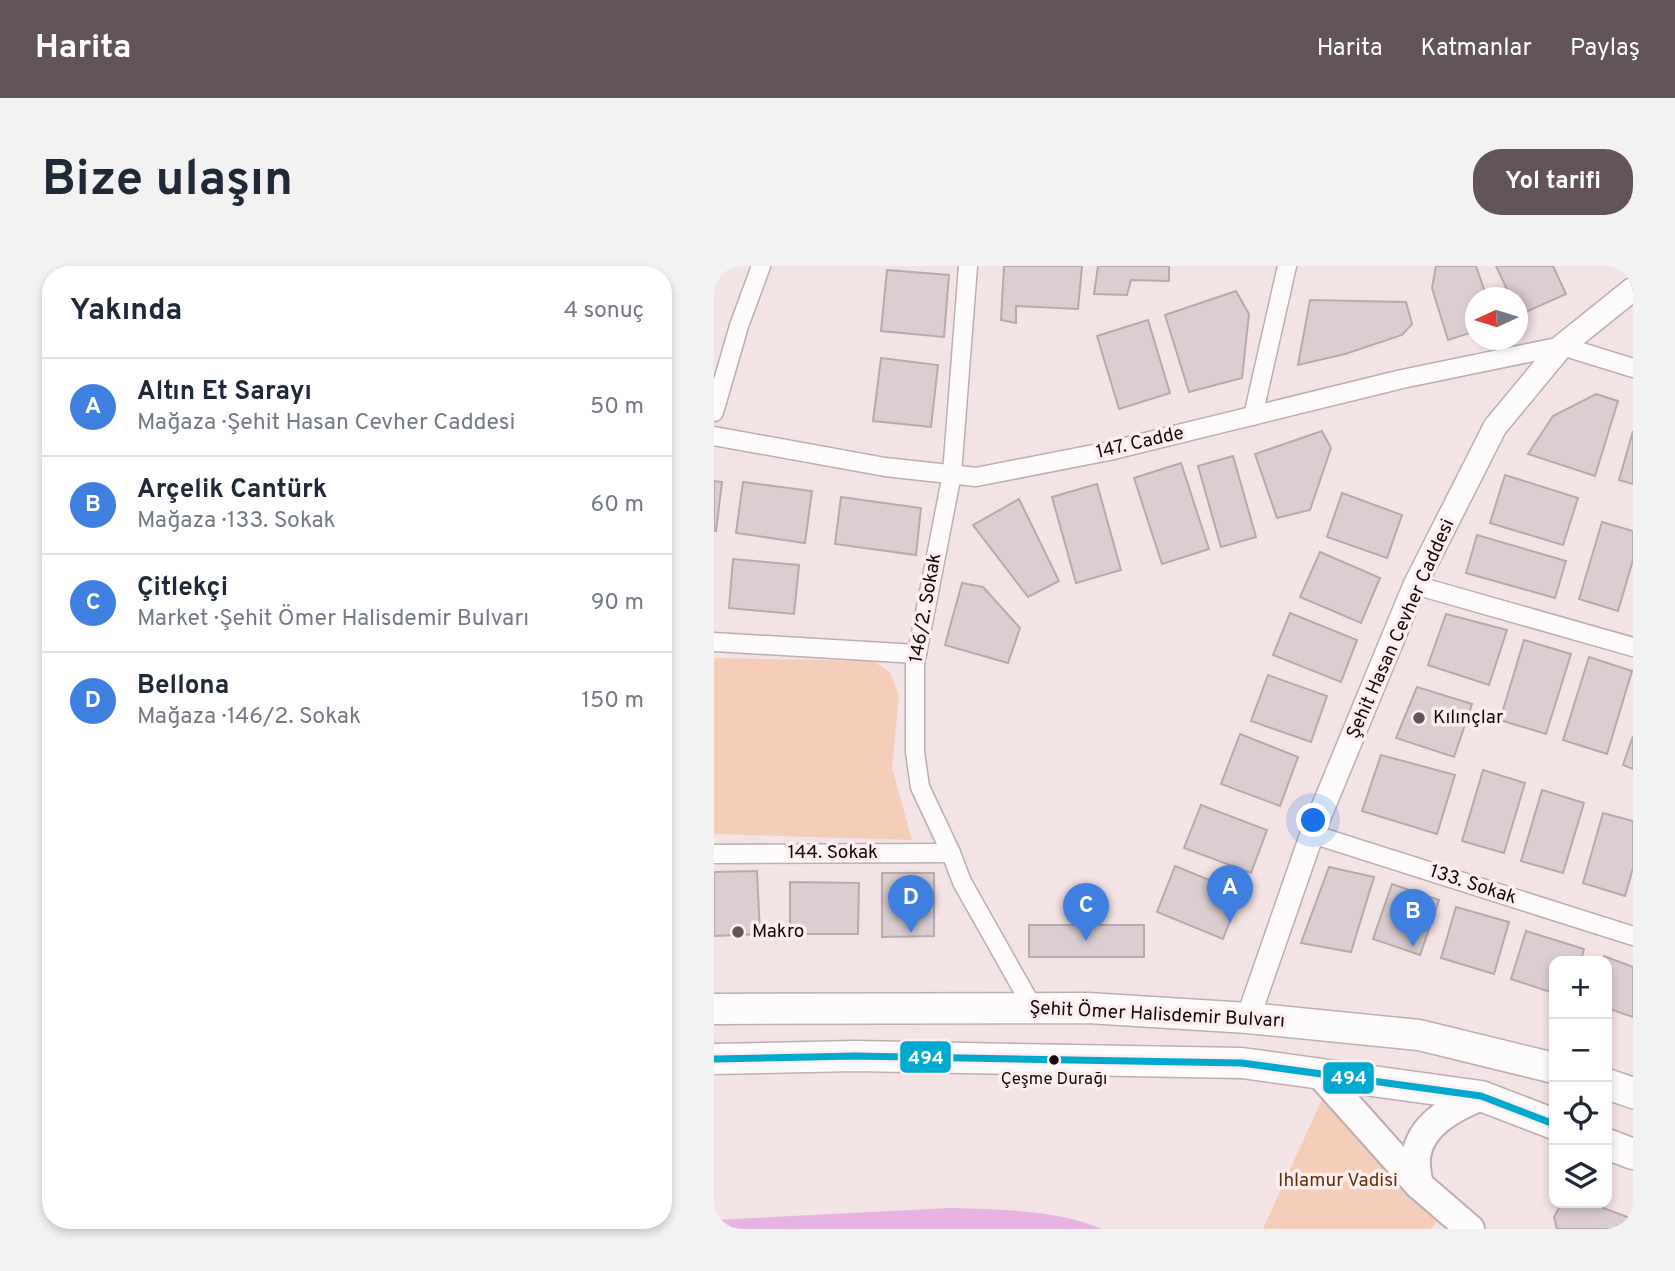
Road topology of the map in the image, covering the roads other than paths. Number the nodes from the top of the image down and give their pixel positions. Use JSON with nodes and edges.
{"nodes":[{"id":1,"x":761,"y":266,"type":"edge"},
{"id":2,"x":968,"y":266,"type":"edge"},
{"id":3,"x":1287,"y":266,"type":"edge"},
{"id":4,"x":1633,"y":289,"type":"edge"},
{"id":5,"x":1562,"y":346,"type":"junction"},
{"id":6,"x":1633,"y":368,"type":"edge"},
{"id":7,"x":714,"y":412,"type":"edge"},
{"id":8,"x":1253,"y":416,"type":"junction"},
{"id":9,"x":714,"y":436,"type":"edge"},
{"id":10,"x":952,"y":474,"type":"junction"},
{"id":11,"x":1415,"y":585,"type":"junction"},
{"id":12,"x":714,"y":642,"type":"edge"},
{"id":13,"x":1633,"y":647,"type":"edge"},
{"id":14,"x":917,"y":654,"type":"junction"},
{"id":15,"x":1312,"y":834,"type":"junction"},
{"id":16,"x":951,"y":853,"type":"junction"},
{"id":17,"x":714,"y":854,"type":"edge"},
{"id":18,"x":1633,"y":936,"type":"edge"},
{"id":19,"x":1033,"y":1008,"type":"junction"},
{"id":20,"x":714,"y":1009,"type":"edge"},
{"id":21,"x":1248,"y":1018,"type":"junction"},
{"id":22,"x":714,"y":1059,"type":"edge"},
{"id":23,"x":1549,"y":1067,"type":"edge"},
{"id":24,"x":1320,"y":1074,"type":"junction"},
{"id":25,"x":1612,"y":1086,"type":"edge"},
{"id":26,"x":1633,"y":1093,"type":"edge"},
{"id":27,"x":1481,"y":1096,"type":"junction"},
{"id":28,"x":1549,"y":1122,"type":"edge"},
{"id":29,"x":1610,"y":1145,"type":"edge"},
{"id":30,"x":1633,"y":1154,"type":"edge"},
{"id":31,"x":1419,"y":1185,"type":"junction"},
{"id":32,"x":1470,"y":1229,"type":"edge"}],
"edges":[{"from":1,"to":7,"type":"street"},
{"from":2,"to":10,"type":"street","name":"146/2. Sokak"},
{"from":3,"to":8,"type":"street"},
{"from":4,"to":5,"type":"street","name":"Şehit Hasan Cevher Caddesi"},
{"from":5,"to":6,"type":"street"},
{"from":5,"to":8,"type":"street","name":"147. Cadde"},
{"from":5,"to":11,"type":"street","name":"Şehit Hasan Cevher Caddesi"},
{"from":8,"to":10,"type":"street","name":"147. Cadde"},
{"from":9,"to":10,"type":"street","name":"147. Cadde"},
{"from":10,"to":14,"type":"street","name":"146/2. Sokak"},
{"from":11,"to":13,"type":"street"},
{"from":11,"to":15,"type":"street","name":"Şehit Hasan Cevher Caddesi"},
{"from":12,"to":14,"type":"street"},
{"from":14,"to":16,"type":"street","name":"146/2. Sokak"},
{"from":15,"to":18,"type":"street","name":"133. Sokak"},
{"from":15,"to":21,"type":"street","name":"Şehit Hasan Cevher Caddesi"},
{"from":16,"to":17,"type":"street","name":"144. Sokak"},
{"from":16,"to":19,"type":"street","name":"146/2. Sokak"},
{"from":19,"to":20,"type":"highway","name":"Şehit Ömer Halisdemir Bulvarı"},
{"from":19,"to":21,"type":"highway","name":"Şehit Ömer Halisdemir Bulvarı"},
{"from":21,"to":23,"type":"highway","name":"Şehit Ömer Halisdemir Bulvarı"},
{"from":22,"to":24,"type":"highway"},
{"from":24,"to":27,"type":"highway"},
{"from":24,"to":31,"type":"main road"},
{"from":25,"to":26,"type":"highway"},
{"from":27,"to":28,"type":"highway"},
{"from":27,"to":31,"type":"main road"},
{"from":29,"to":30,"type":"highway"},
{"from":31,"to":32,"type":"main road"}]}
